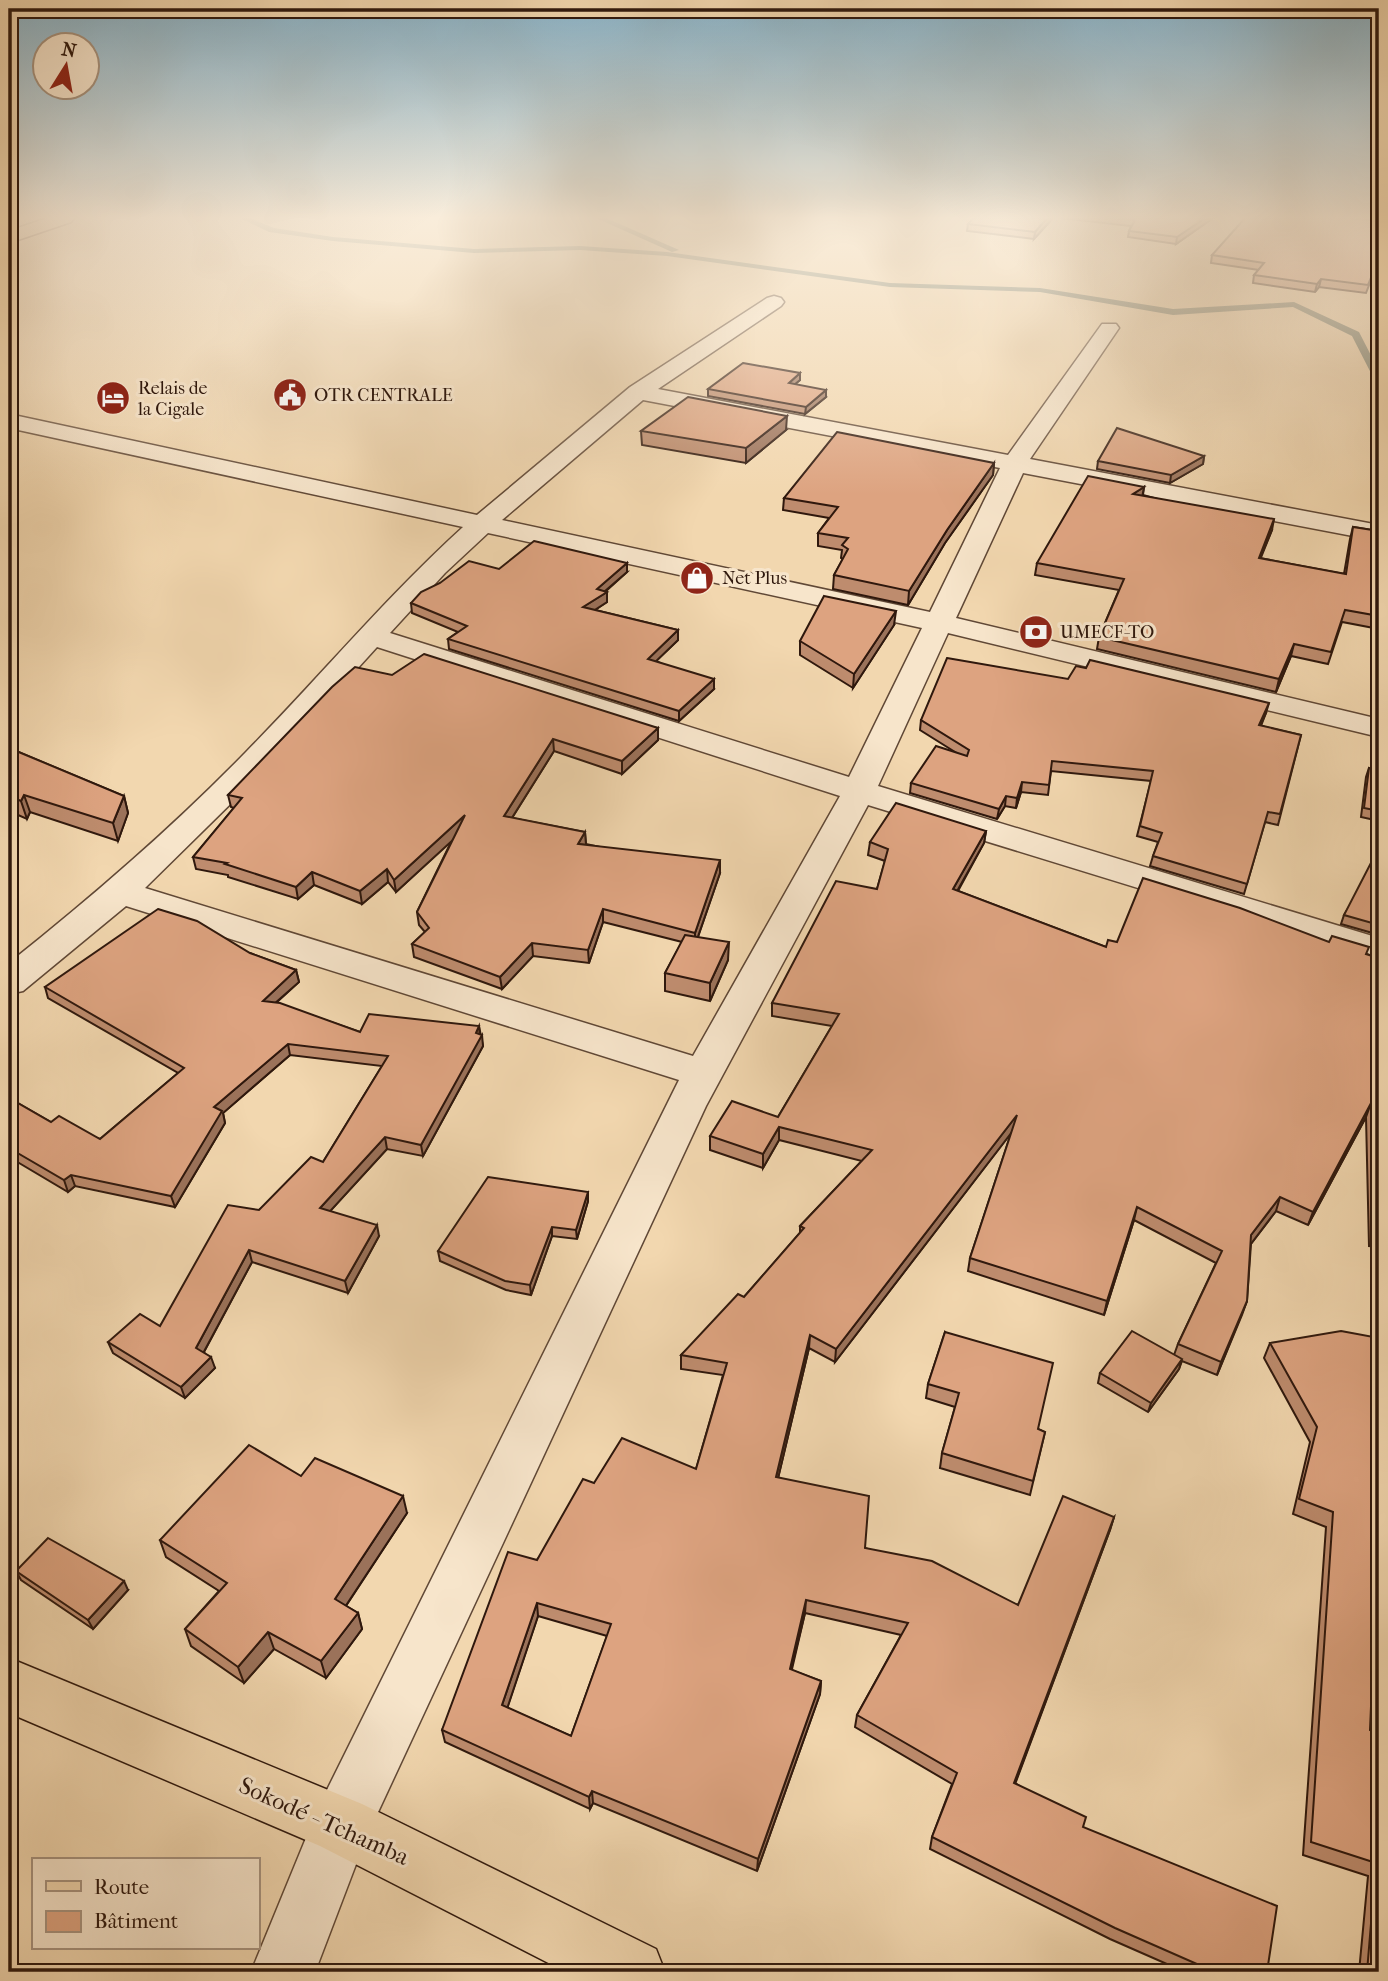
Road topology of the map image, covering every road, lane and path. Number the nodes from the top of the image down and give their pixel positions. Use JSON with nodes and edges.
{"nodes":[{"id":1,"x":761,"y":310,"type":"edge"},
{"id":2,"x":1108,"y":328,"type":"dead end"},
{"id":3,"x":638,"y":392,"type":"junction"},
{"id":4,"x":9,"y":421,"type":"edge"},
{"id":5,"x":1015,"y":463,"type":"junction"},
{"id":6,"x":481,"y":525,"type":"junction"},
{"id":7,"x":1379,"y":533,"type":"edge"},
{"id":8,"x":941,"y":623,"type":"junction"},
{"id":9,"x":371,"y":636,"type":"junction"},
{"id":10,"x":1379,"y":728,"type":"edge"},
{"id":11,"x":859,"y":791,"type":"junction"},
{"id":12,"x":120,"y":892,"type":"junction"},
{"id":13,"x":1379,"y":950,"type":"edge"},
{"id":14,"x":9,"y":982,"type":"edge"},
{"id":15,"x":703,"y":1073,"type":"junction"},
{"id":16,"x":9,"y":1685,"type":"edge"},
{"id":17,"x":341,"y":1825,"type":"junction"},
{"id":18,"x":284,"y":1972,"type":"edge"},
{"id":19,"x":633,"y":1972,"type":"edge"}],
"edges":[{"from":1,"to":3,"type":"street"},
{"from":2,"to":5,"type":"street"},
{"from":3,"to":5,"type":"street"},
{"from":3,"to":6,"type":"street"},
{"from":4,"to":6,"type":"street"},
{"from":5,"to":7,"type":"street"},
{"from":5,"to":8,"type":"street"},
{"from":6,"to":8,"type":"street"},
{"from":6,"to":9,"type":"street"},
{"from":8,"to":10,"type":"street"},
{"from":8,"to":11,"type":"street"},
{"from":9,"to":11,"type":"street"},
{"from":9,"to":12,"type":"street"},
{"from":11,"to":13,"type":"street"},
{"from":11,"to":15,"type":"street"},
{"from":12,"to":14,"type":"street"},
{"from":12,"to":15,"type":"street"},
{"from":15,"to":17,"type":"street"},
{"from":16,"to":17,"type":"main road","name":"Sokodé - Tchamba"},
{"from":17,"to":18,"type":"street"},
{"from":17,"to":19,"type":"main road","name":"Sokodé - Tchamba"}]}
